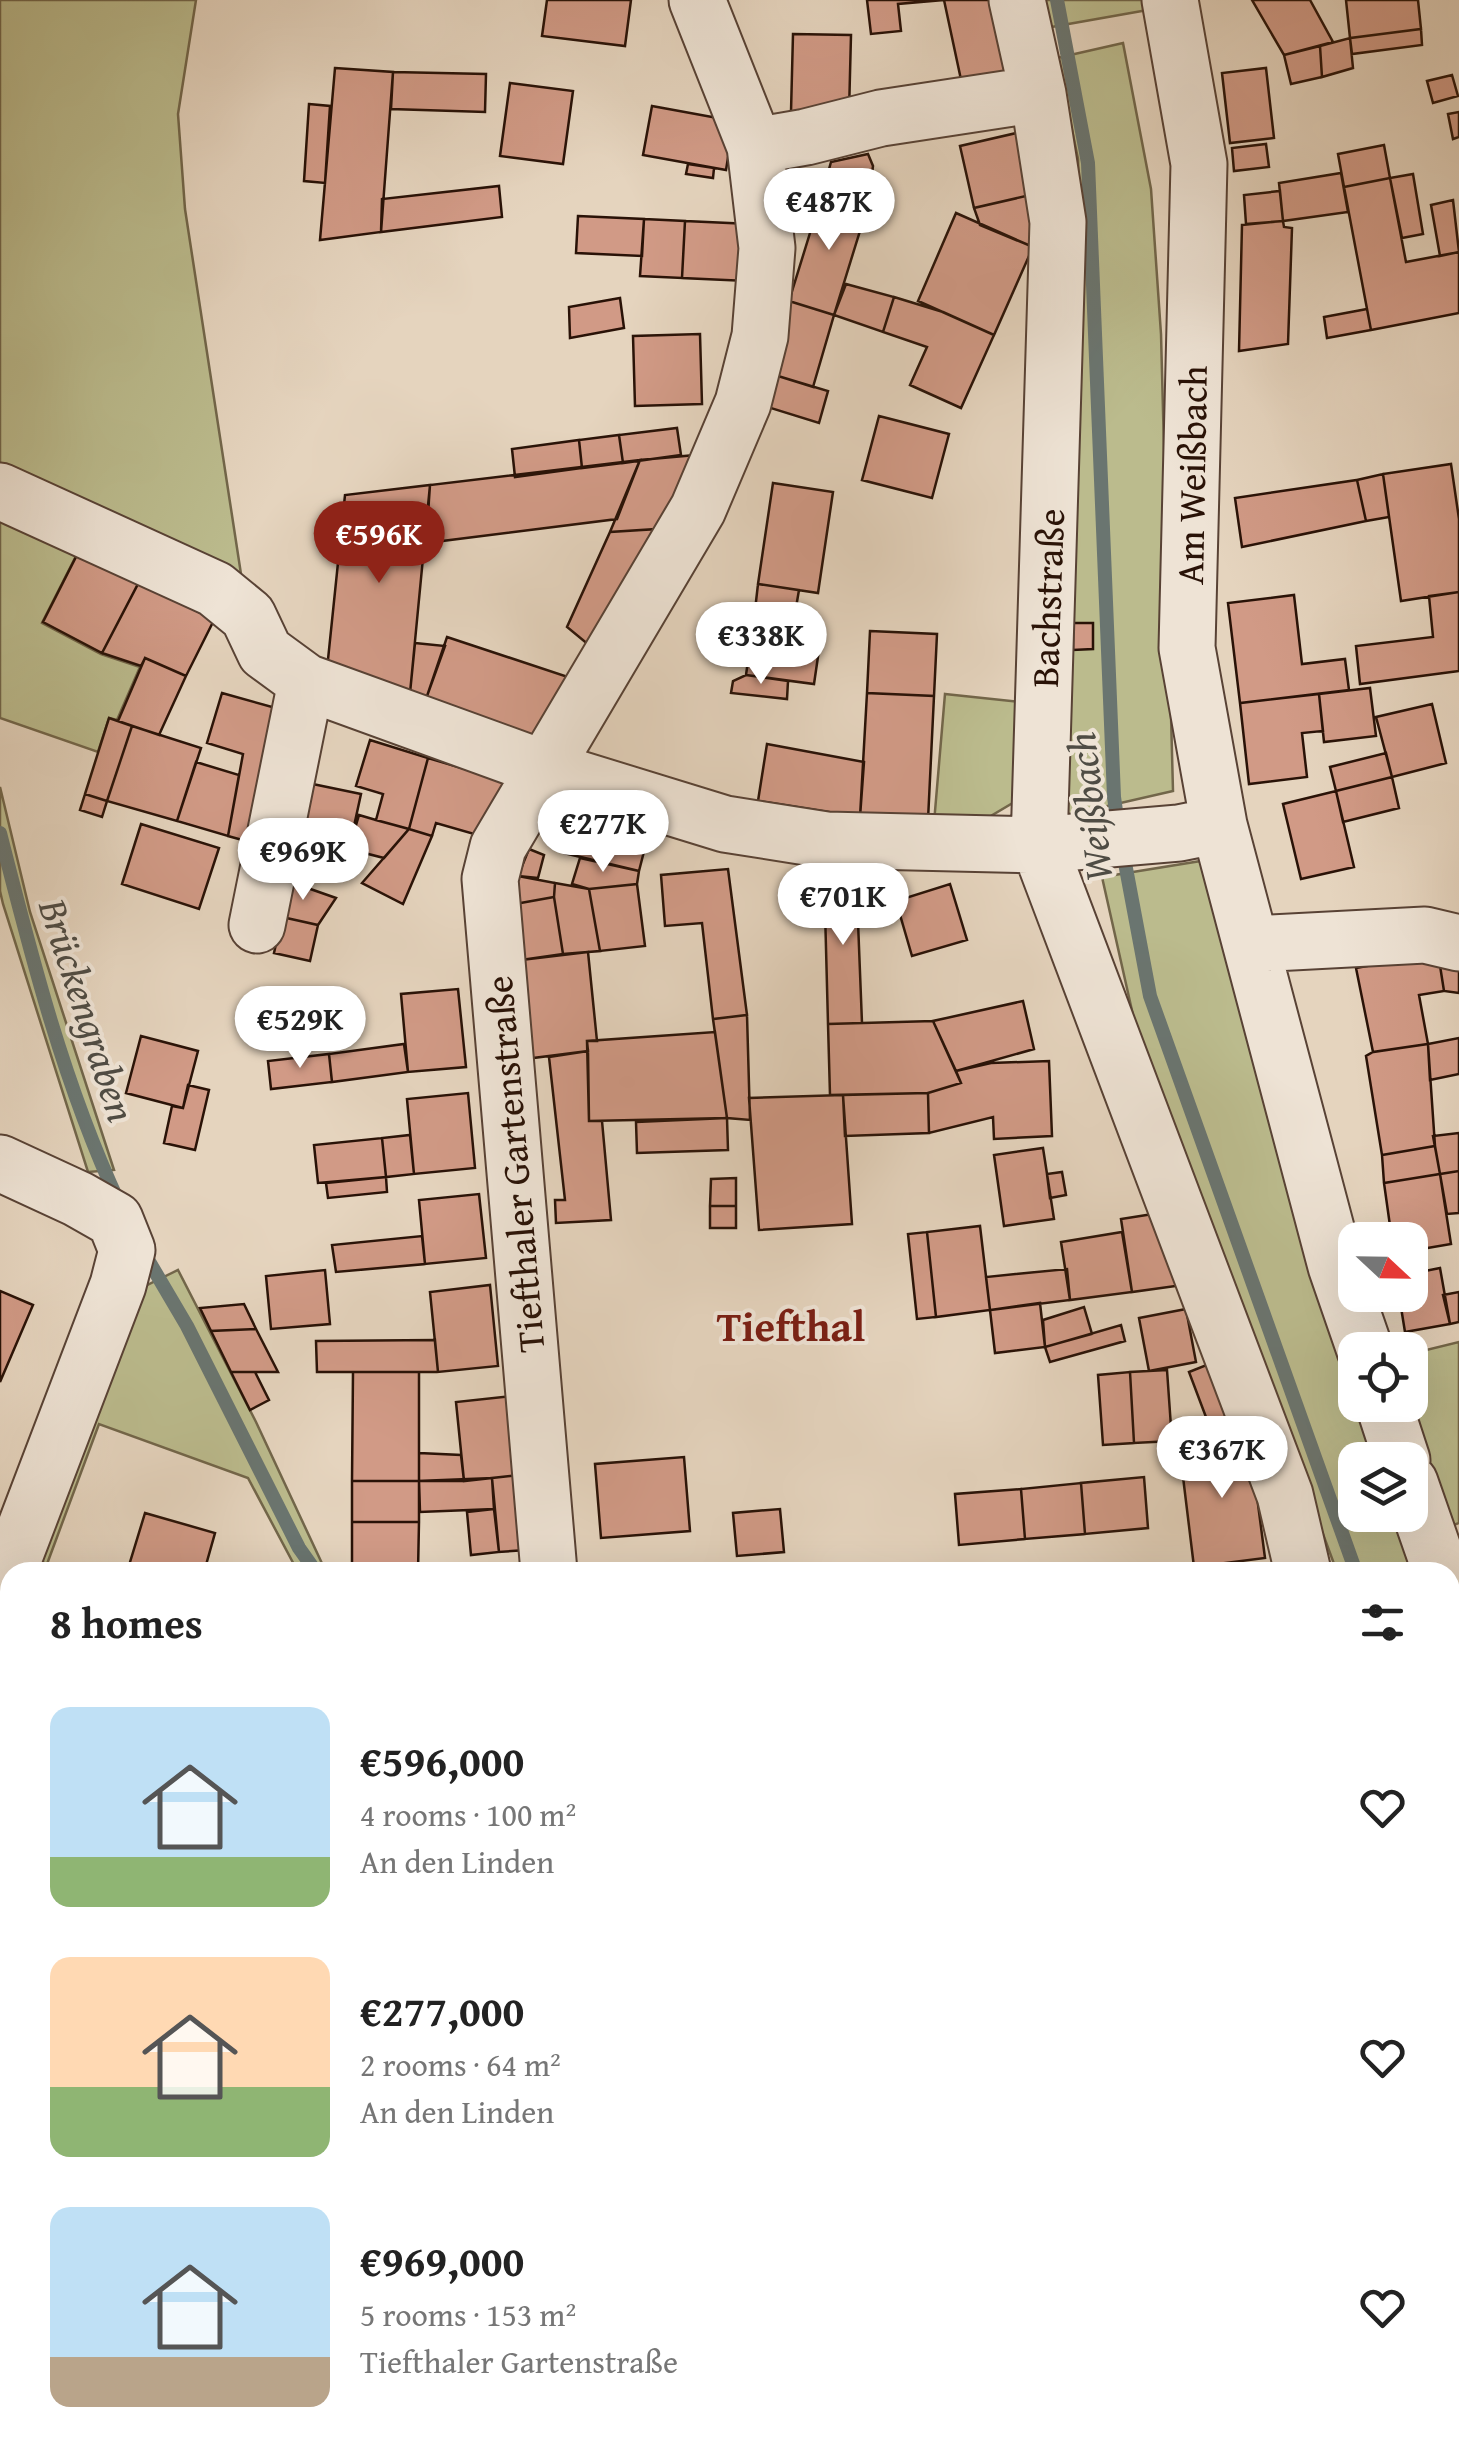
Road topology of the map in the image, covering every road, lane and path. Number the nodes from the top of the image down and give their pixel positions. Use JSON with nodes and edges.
{"nodes":[{"id":1,"x":697,"y":0,"type":"edge"},
{"id":2,"x":1017,"y":0,"type":"edge"},
{"id":3,"x":1170,"y":0,"type":"edge"},
{"id":4,"x":1038,"y":94,"type":"junction"},
{"id":5,"x":756,"y":146,"type":"junction"},
{"id":6,"x":0,"y":492,"type":"edge"},
{"id":7,"x":306,"y":682,"type":"junction"},
{"id":8,"x":544,"y":768,"type":"junction"},
{"id":9,"x":1199,"y":829,"type":"junction"},
{"id":10,"x":1039,"y":845,"type":"junction"},
{"id":11,"x":256,"y":925,"type":"dead end"},
{"id":12,"x":1459,"y":943,"type":"edge"},
{"id":13,"x":1254,"y":944,"type":"junction"},
{"id":14,"x":0,"y":1163,"type":"edge"},
{"id":15,"x":1359,"y":1332,"type":"edge"},
{"id":16,"x":1427,"y":1532,"type":"edge"},
{"id":17,"x":12,"y":1562,"type":"edge"},
{"id":18,"x":548,"y":1562,"type":"edge"},
{"id":19,"x":1301,"y":1562,"type":"edge"},
{"id":20,"x":1438,"y":1562,"type":"edge"}],
"edges":[{"from":1,"to":5,"type":"street","name":"Tiefthaler Gartenstraße"},
{"from":2,"to":4,"type":"street","name":"Bachstraße"},
{"from":3,"to":9,"type":"street","name":"Am Weißbach"},
{"from":4,"to":5,"type":"street"},
{"from":4,"to":10,"type":"street","name":"Bachstraße"},
{"from":5,"to":8,"type":"street","name":"Tiefthaler Gartenstraße"},
{"from":6,"to":7,"type":"street"},
{"from":7,"to":8,"type":"street"},
{"from":7,"to":11,"type":"street"},
{"from":8,"to":10,"type":"street"},
{"from":8,"to":18,"type":"street","name":"Tiefthaler Gartenstraße"},
{"from":9,"to":10,"type":"street"},
{"from":9,"to":13,"type":"street","name":"Am Weißbach"},
{"from":10,"to":19,"type":"street","name":"Bachstraße"},
{"from":12,"to":13,"type":"street"},
{"from":13,"to":15,"type":"street","name":"Am Weißbach"},
{"from":14,"to":17,"type":"street"},
{"from":16,"to":20,"type":"street"}]}
